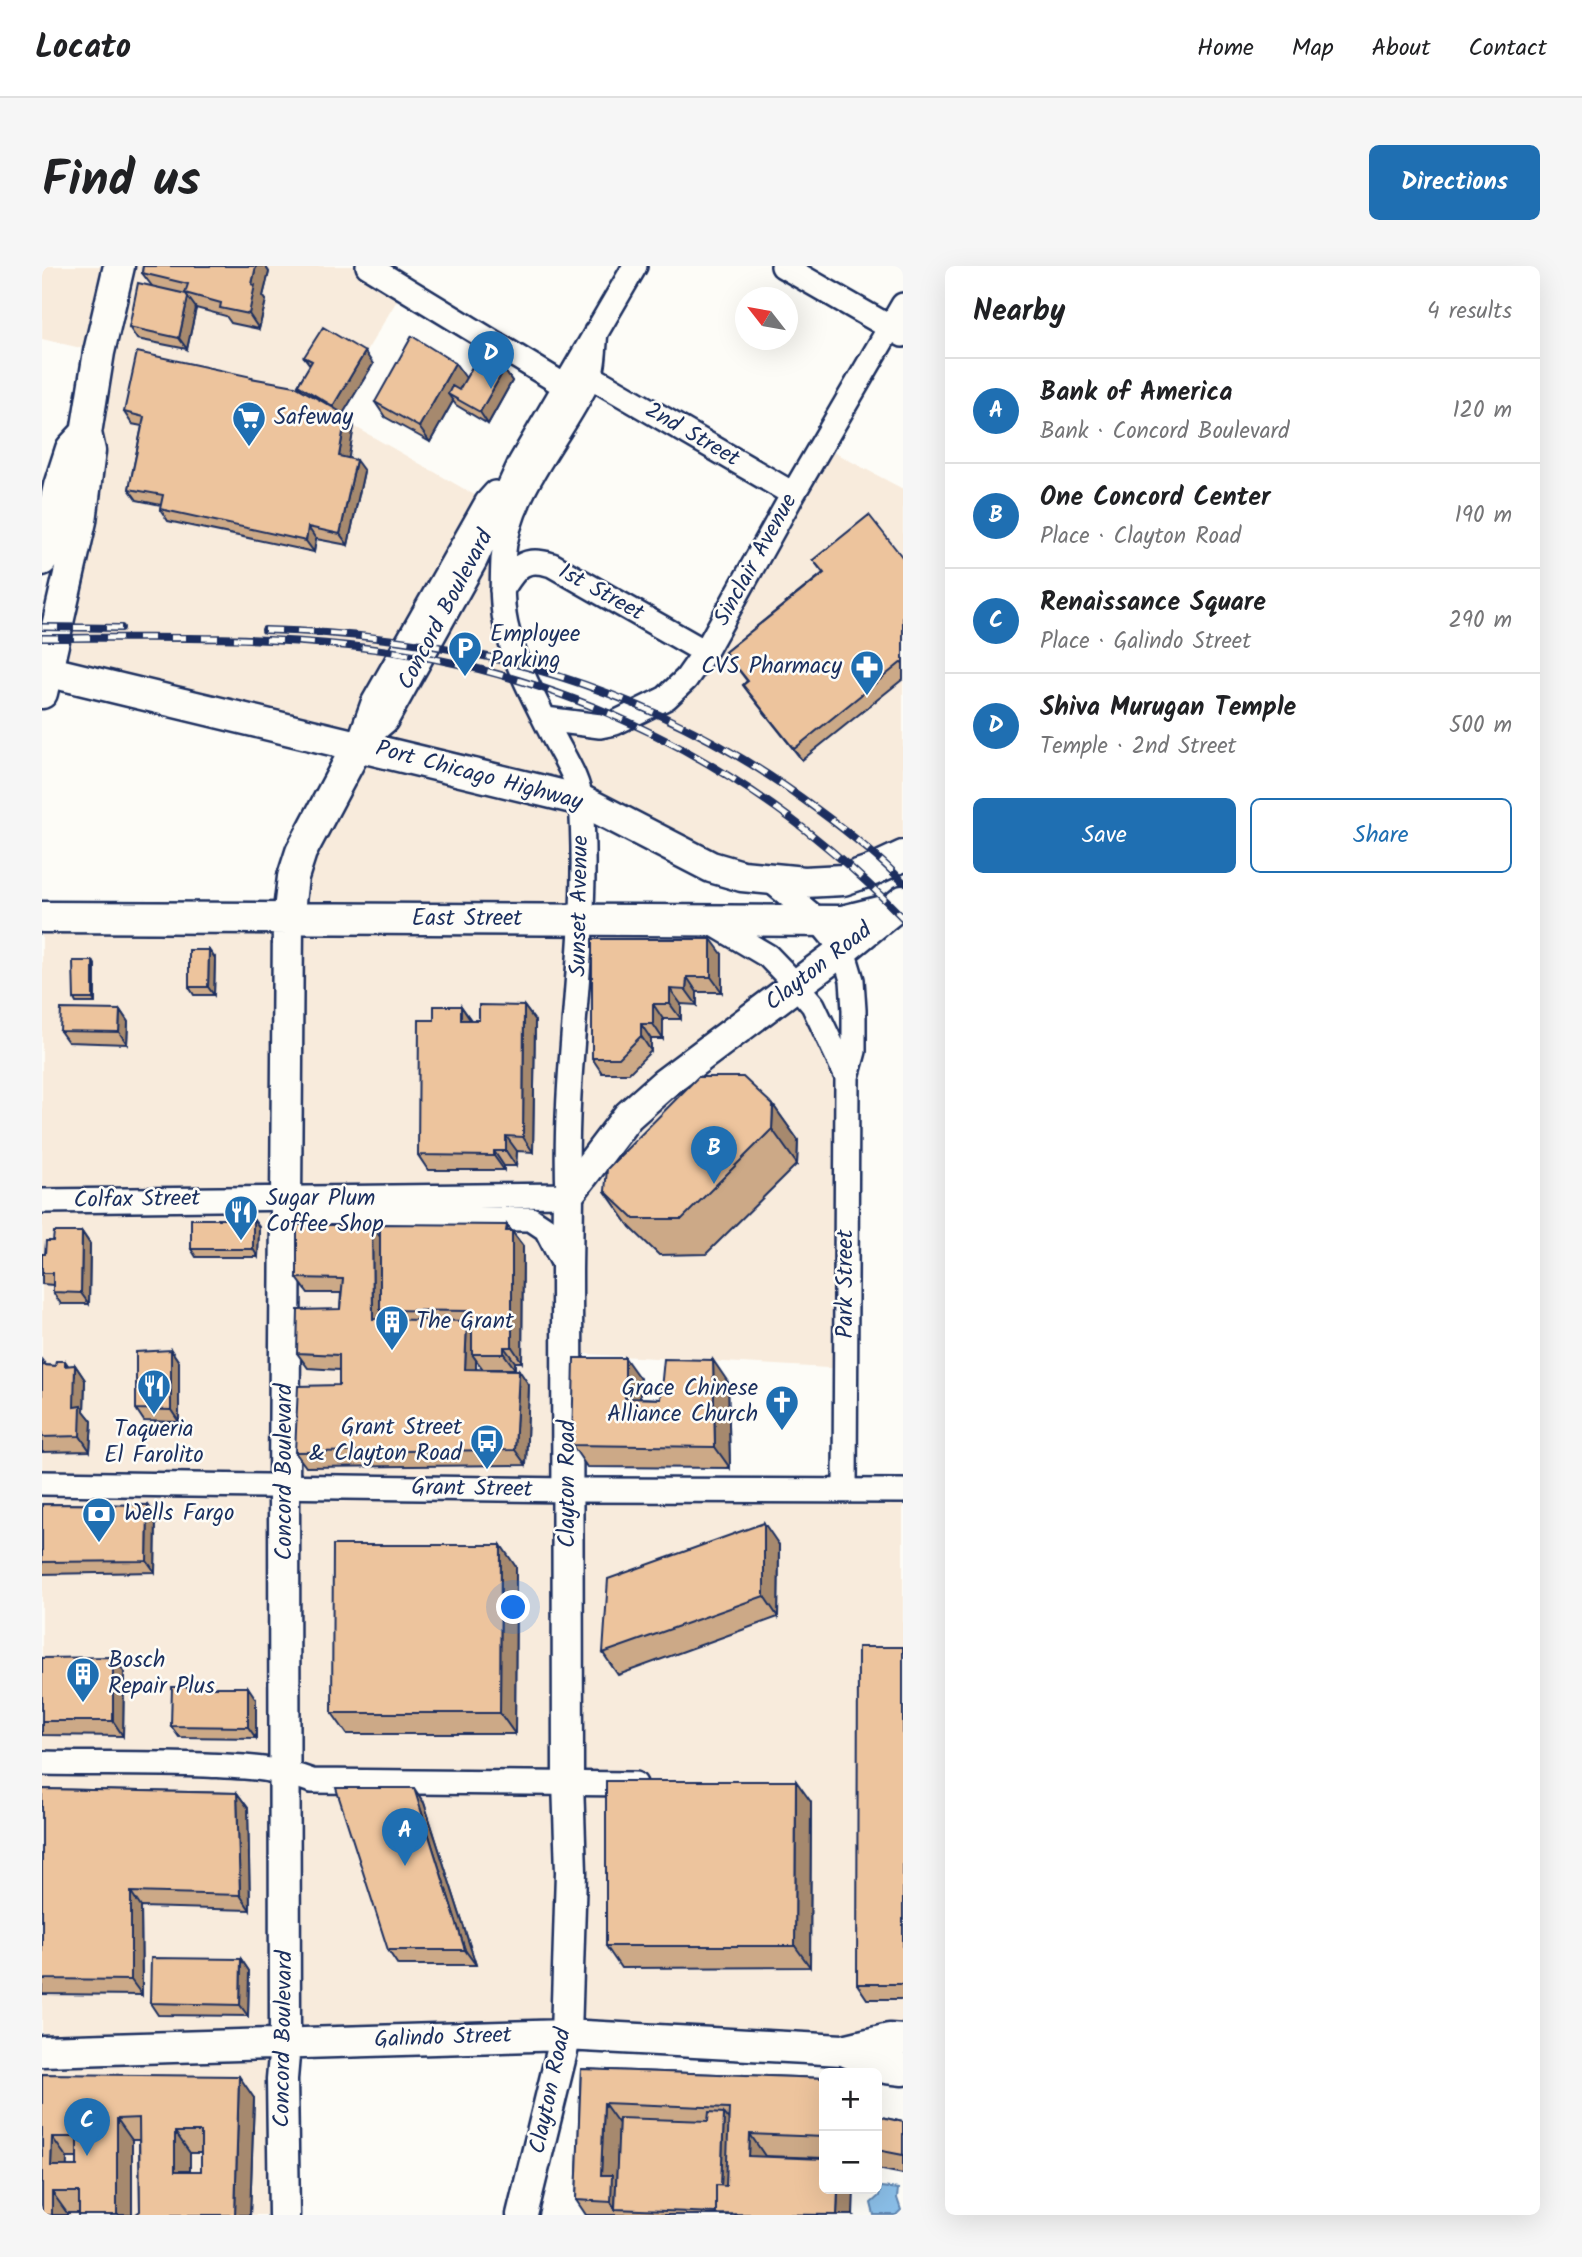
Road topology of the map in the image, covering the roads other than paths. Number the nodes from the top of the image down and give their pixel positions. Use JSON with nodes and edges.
{"nodes":[{"id":1,"x":119,"y":266,"type":"edge"},
{"id":2,"x":368,"y":266,"type":"edge"},
{"id":3,"x":635,"y":266,"type":"edge"},
{"id":4,"x":783,"y":266,"type":"edge"},
{"id":5,"x":903,"y":305,"type":"edge"},
{"id":6,"x":896,"y":331,"type":"edge"},
{"id":7,"x":596,"y":332,"type":"junction"},
{"id":8,"x":590,"y":376,"type":"junction"},
{"id":9,"x":565,"y":386,"type":"junction"},
{"id":10,"x":86,"y":433,"type":"junction"},
{"id":11,"x":793,"y":494,"type":"junction"},
{"id":12,"x":43,"y":549,"type":"edge"},
{"id":13,"x":502,"y":590,"type":"junction"},
{"id":14,"x":705,"y":652,"type":"junction"},
{"id":15,"x":44,"y":678,"type":"edge"},
{"id":16,"x":545,"y":719,"type":"junction"},
{"id":17,"x":358,"y":745,"type":"junction"},
{"id":18,"x":581,"y":800,"type":"junction"},
{"id":19,"x":903,"y":856,"type":"edge"},
{"id":20,"x":769,"y":880,"type":"junction"},
{"id":21,"x":897,"y":905,"type":"edge"},
{"id":22,"x":42,"y":917,"type":"edge"},
{"id":23,"x":288,"y":919,"type":"junction"},
{"id":24,"x":583,"y":919,"type":"junction"},
{"id":25,"x":707,"y":919,"type":"junction"},
{"id":26,"x":819,"y":921,"type":"junction"},
{"id":27,"x":843,"y":950,"type":"junction"},
{"id":28,"x":796,"y":985,"type":"junction"},
{"id":29,"x":847,"y":1077,"type":"junction"},
{"id":30,"x":569,"y":1195,"type":"junction"},
{"id":31,"x":287,"y":1198,"type":"junction"},
{"id":32,"x":42,"y":1201,"type":"edge"},
{"id":33,"x":287,"y":1256,"type":"junction"},
{"id":34,"x":566,"y":1270,"type":"junction"},
{"id":35,"x":42,"y":1483,"type":"edge"},
{"id":36,"x":284,"y":1487,"type":"junction"},
{"id":37,"x":568,"y":1490,"type":"junction"},
{"id":38,"x":845,"y":1491,"type":"junction"},
{"id":39,"x":903,"y":1491,"type":"edge"},
{"id":40,"x":42,"y":1763,"type":"edge"},
{"id":41,"x":286,"y":1771,"type":"junction"},
{"id":42,"x":568,"y":1782,"type":"junction"},
{"id":43,"x":657,"y":1784,"type":"edge"},
{"id":44,"x":566,"y":2035,"type":"junction"},
{"id":45,"x":903,"y":2040,"type":"edge"},
{"id":46,"x":285,"y":2044,"type":"junction"},
{"id":47,"x":843,"y":2050,"type":"junction"},
{"id":48,"x":42,"y":2051,"type":"edge"},
{"id":49,"x":903,"y":2070,"type":"edge"},
{"id":50,"x":284,"y":2215,"type":"edge"},
{"id":51,"x":523,"y":2215,"type":"edge"}],
"edges":[{"from":1,"to":10,"type":"main road"},
{"from":2,"to":9,"type":"street"},
{"from":3,"to":7,"type":"street","name":"Concord Boulevard"},
{"from":4,"to":6,"type":"street"},
{"from":5,"to":6,"type":"street","name":"Sinclair Avenue"},
{"from":6,"to":11,"type":"street","name":"Sinclair Avenue"},
{"from":7,"to":8,"type":"street","name":"Concord Boulevard"},
{"from":7,"to":9,"type":"street","name":"Concord Boulevard"},
{"from":8,"to":11,"type":"street","name":"2nd Street"},
{"from":8,"to":13,"type":"street","name":"Concord Boulevard"},
{"from":9,"to":17,"type":"street","name":"Concord Boulevard"},
{"from":10,"to":12,"type":"main road"},
{"from":10,"to":15,"type":"main road"},
{"from":11,"to":14,"type":"street","name":"Sinclair Avenue"},
{"from":13,"to":14,"type":"street","name":"1st Street"},
{"from":13,"to":16,"type":"street","name":"Sunset Avenue"},
{"from":14,"to":16,"type":"street","name":"Sinclair Avenue"},
{"from":15,"to":17,"type":"main road","name":"Port Chicago Highway"},
{"from":16,"to":18,"type":"street","name":"Sunset Avenue"},
{"from":17,"to":18,"type":"main road","name":"Port Chicago Highway"},
{"from":17,"to":23,"type":"main road","name":"Concord Boulevard"},
{"from":18,"to":20,"type":"main road","name":"Port Chicago Highway"},
{"from":18,"to":24,"type":"street","name":"Sunset Avenue"},
{"from":19,"to":20,"type":"main road","name":"Port Chicago Highway"},
{"from":20,"to":26,"type":"street","name":"Park Street"},
{"from":21,"to":26,"type":"main road","name":"East Street"},
{"from":21,"to":27,"type":"main road","name":"Clayton Road"},
{"from":22,"to":23,"type":"main road","name":"East Street"},
{"from":23,"to":24,"type":"main road","name":"East Street"},
{"from":23,"to":31,"type":"main road","name":"Concord Boulevard"},
{"from":24,"to":25,"type":"main road","name":"East Street"},
{"from":24,"to":30,"type":"street","name":"Sunset Avenue"},
{"from":25,"to":26,"type":"main road","name":"East Street"},
{"from":25,"to":28,"type":"street","name":"Park Street"},
{"from":26,"to":27,"type":"street","name":"Park Street"},
{"from":27,"to":28,"type":"main road","name":"Clayton Road"},
{"from":27,"to":29,"type":"street","name":"Park Street"},
{"from":28,"to":29,"type":"street","name":"Park Street"},
{"from":28,"to":30,"type":"main road","name":"Clayton Road"},
{"from":29,"to":38,"type":"street","name":"Park Street"},
{"from":30,"to":31,"type":"street","name":"Colfax Street"},
{"from":30,"to":34,"type":"main road","name":"Clayton Road"},
{"from":31,"to":32,"type":"street","name":"Colfax Street"},
{"from":31,"to":33,"type":"main road","name":"Concord Boulevard"},
{"from":33,"to":34,"type":"street"},
{"from":33,"to":36,"type":"main road","name":"Concord Boulevard"},
{"from":34,"to":37,"type":"main road","name":"Clayton Road"},
{"from":35,"to":36,"type":"street","name":"Grant Street"},
{"from":36,"to":37,"type":"street","name":"Grant Street"},
{"from":36,"to":41,"type":"main road","name":"Concord Boulevard"},
{"from":37,"to":38,"type":"street","name":"Grant Street"},
{"from":37,"to":42,"type":"main road","name":"Clayton Road"},
{"from":38,"to":39,"type":"street","name":"Grant Street"},
{"from":40,"to":41,"type":"street"},
{"from":41,"to":42,"type":"street"},
{"from":41,"to":46,"type":"main road","name":"Concord Boulevard"},
{"from":42,"to":43,"type":"street"},
{"from":42,"to":44,"type":"main road","name":"Clayton Road"},
{"from":44,"to":46,"type":"main road","name":"Galindo Street"},
{"from":44,"to":47,"type":"main road","name":"Galindo Street"},
{"from":44,"to":51,"type":"main road","name":"Clayton Road"},
{"from":45,"to":47,"type":"main road","name":"Galindo Street"},
{"from":46,"to":48,"type":"main road","name":"Galindo Street"},
{"from":46,"to":50,"type":"main road","name":"Concord Boulevard"},
{"from":47,"to":49,"type":"main road","name":"Galindo Street"}]}
